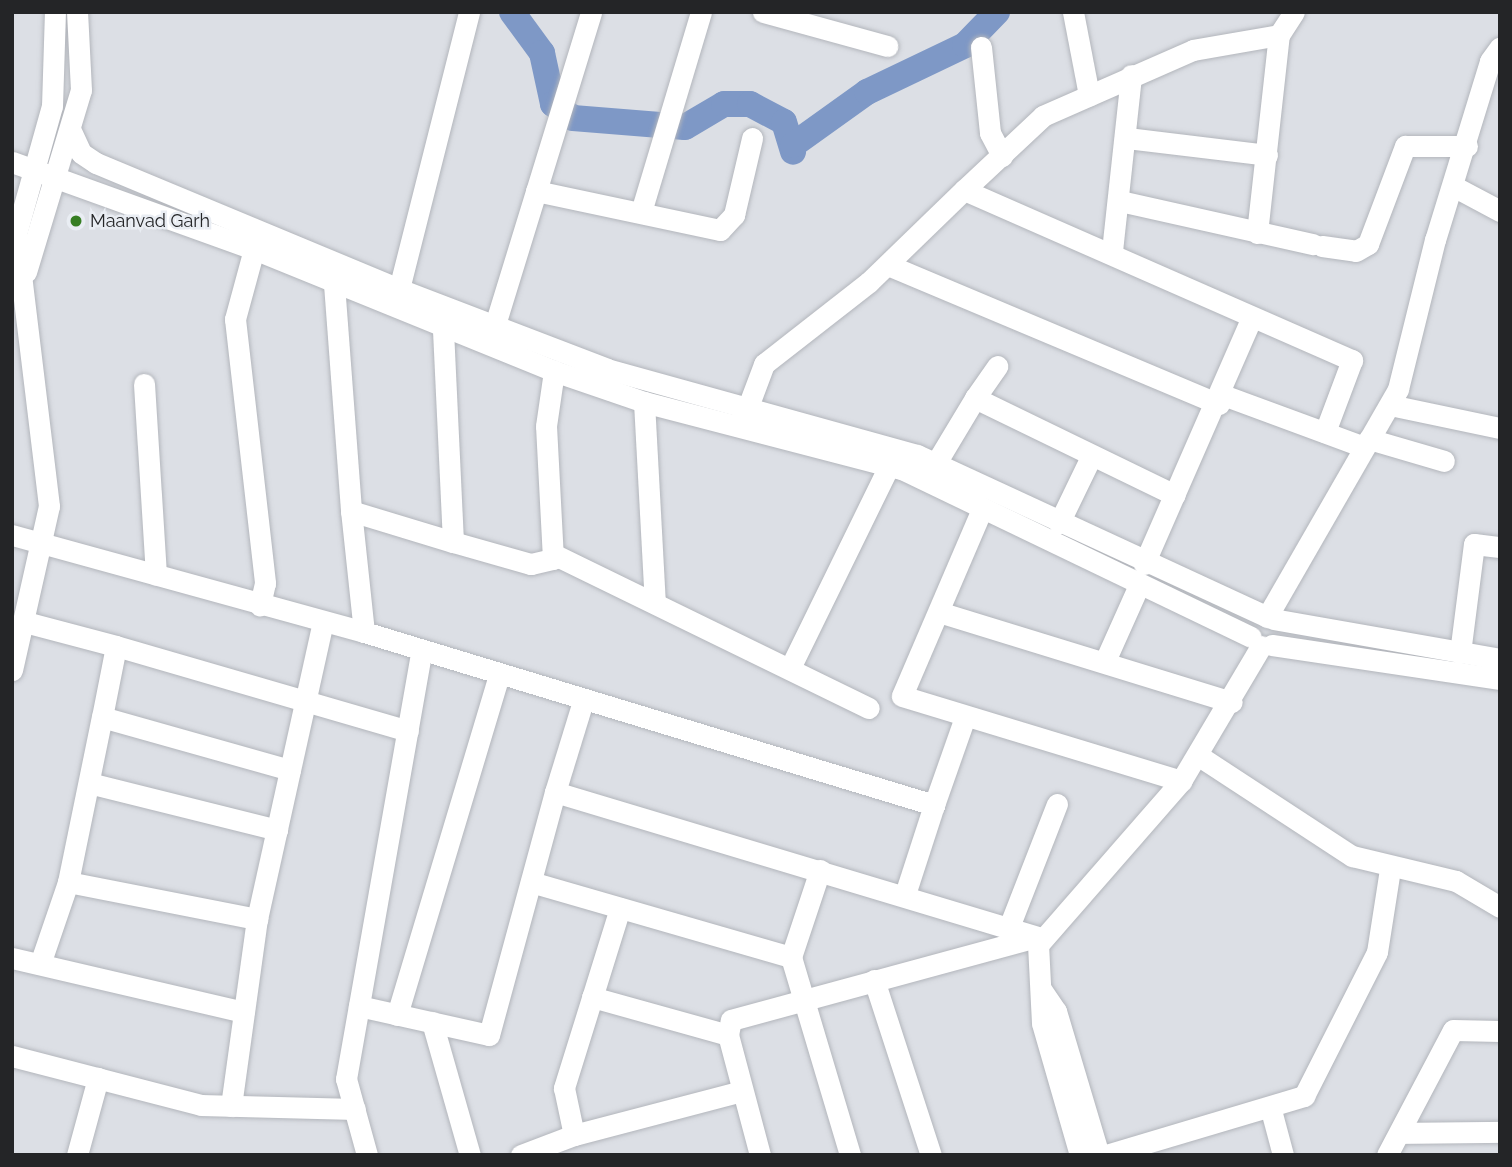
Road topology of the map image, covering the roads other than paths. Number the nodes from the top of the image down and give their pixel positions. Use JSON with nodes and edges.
{"nodes":[{"id":1,"x":55,"y":12,"type":"edge"},
{"id":2,"x":77,"y":12,"type":"edge"},
{"id":3,"x":469,"y":12,"type":"edge"},
{"id":4,"x":591,"y":12,"type":"edge"},
{"id":5,"x":701,"y":12,"type":"edge"},
{"id":6,"x":764,"y":12,"type":"edge"},
{"id":7,"x":1073,"y":12,"type":"edge"},
{"id":8,"x":1294,"y":12,"type":"edge"},
{"id":9,"x":1279,"y":35,"type":"junction"},
{"id":10,"x":887,"y":46,"type":"dead end"},
{"id":11,"x":981,"y":47,"type":"dead end"},
{"id":12,"x":1500,"y":47,"type":"edge"},
{"id":13,"x":1131,"y":75,"type":"junction"},
{"id":14,"x":1089,"y":95,"type":"junction"},
{"id":15,"x":70,"y":129,"type":"junction"},
{"id":16,"x":752,"y":138,"type":"dead end"},
{"id":17,"x":1127,"y":138,"type":"junction"},
{"id":18,"x":1467,"y":146,"type":"junction"},
{"id":19,"x":1267,"y":155,"type":"junction"},
{"id":20,"x":1002,"y":156,"type":"junction"},
{"id":21,"x":12,"y":162,"type":"edge"},
{"id":22,"x":43,"y":171,"type":"junction"},
{"id":23,"x":1453,"y":186,"type":"junction"},
{"id":24,"x":964,"y":190,"type":"junction"},
{"id":25,"x":536,"y":191,"type":"junction"},
{"id":26,"x":1120,"y":201,"type":"junction"},
{"id":27,"x":1500,"y":211,"type":"edge"},
{"id":28,"x":641,"y":212,"type":"junction"},
{"id":29,"x":1257,"y":233,"type":"junction"},
{"id":30,"x":254,"y":249,"type":"junction"},
{"id":31,"x":1112,"y":251,"type":"junction"},
{"id":32,"x":888,"y":265,"type":"junction"},
{"id":33,"x":334,"y":284,"type":"junction"},
{"id":34,"x":398,"y":289,"type":"junction"},
{"id":35,"x":1251,"y":319,"type":"junction"},
{"id":36,"x":443,"y":329,"type":"junction"},
{"id":37,"x":491,"y":337,"type":"junction"},
{"id":38,"x":998,"y":366,"type":"dead end"},
{"id":39,"x":554,"y":371,"type":"junction"},
{"id":40,"x":144,"y":384,"type":"dead end"},
{"id":41,"x":975,"y":398,"type":"junction"},
{"id":42,"x":1221,"y":399,"type":"junction"},
{"id":43,"x":644,"y":402,"type":"junction"},
{"id":44,"x":1390,"y":405,"type":"junction"},
{"id":45,"x":744,"y":417,"type":"junction"},
{"id":46,"x":1500,"y":428,"type":"edge"},
{"id":47,"x":1325,"y":432,"type":"junction"},
{"id":48,"x":1367,"y":443,"type":"junction"},
{"id":49,"x":1090,"y":458,"type":"junction"},
{"id":50,"x":1444,"y":461,"type":"dead end"},
{"id":51,"x":936,"y":463,"type":"junction"},
{"id":52,"x":890,"y":464,"type":"junction"},
{"id":53,"x":1175,"y":495,"type":"junction"},
{"id":54,"x":982,"y":509,"type":"junction"},
{"id":55,"x":351,"y":511,"type":"junction"},
{"id":56,"x":1059,"y":523,"type":"junction"},
{"id":57,"x":12,"y":535,"type":"edge"},
{"id":58,"x":453,"y":542,"type":"junction"},
{"id":59,"x":45,"y":545,"type":"junction"},
{"id":60,"x":1500,"y":547,"type":"edge"},
{"id":61,"x":555,"y":555,"type":"junction"},
{"id":62,"x":1144,"y":564,"type":"junction"},
{"id":63,"x":156,"y":575,"type":"junction"},
{"id":64,"x":1139,"y":585,"type":"junction"},
{"id":65,"x":655,"y":603,"type":"junction"},
{"id":66,"x":260,"y":605,"type":"junction"},
{"id":67,"x":942,"y":613,"type":"junction"},
{"id":68,"x":1270,"y":618,"type":"junction"},
{"id":69,"x":25,"y":622,"type":"junction"},
{"id":70,"x":323,"y":622,"type":"junction"},
{"id":71,"x":364,"y":632,"type":"junction"},
{"id":72,"x":1261,"y":643,"type":"junction"},
{"id":73,"x":116,"y":646,"type":"junction"},
{"id":74,"x":422,"y":650,"type":"junction"},
{"id":75,"x":1460,"y":653,"type":"junction"},
{"id":76,"x":1500,"y":659,"type":"edge"},
{"id":77,"x":1105,"y":661,"type":"junction"},
{"id":78,"x":13,"y":664,"type":"edge"},
{"id":79,"x":791,"y":666,"type":"junction"},
{"id":80,"x":499,"y":674,"type":"junction"},
{"id":81,"x":1500,"y":679,"type":"edge"},
{"id":82,"x":306,"y":700,"type":"junction"},
{"id":83,"x":583,"y":701,"type":"junction"},
{"id":84,"x":1232,"y":702,"type":"junction"},
{"id":85,"x":869,"y":708,"type":"dead end"},
{"id":86,"x":965,"y":717,"type":"junction"},
{"id":87,"x":102,"y":718,"type":"junction"},
{"id":88,"x":408,"y":731,"type":"junction"},
{"id":89,"x":1199,"y":756,"type":"junction"},
{"id":90,"x":290,"y":770,"type":"junction"},
{"id":91,"x":1181,"y":781,"type":"junction"},
{"id":92,"x":89,"y":783,"type":"junction"},
{"id":93,"x":555,"y":792,"type":"junction"},
{"id":94,"x":1057,"y":804,"type":"dead end"},
{"id":95,"x":934,"y":805,"type":"junction"},
{"id":96,"x":277,"y":830,"type":"junction"},
{"id":97,"x":1390,"y":869,"type":"junction"},
{"id":98,"x":820,"y":870,"type":"junction"},
{"id":99,"x":531,"y":881,"type":"junction"},
{"id":100,"x":68,"y":883,"type":"junction"},
{"id":101,"x":905,"y":894,"type":"junction"},
{"id":102,"x":1500,"y":907,"type":"edge"},
{"id":103,"x":620,"y":908,"type":"junction"},
{"id":104,"x":257,"y":919,"type":"junction"},
{"id":105,"x":1009,"y":927,"type":"junction"},
{"id":106,"x":1041,"y":938,"type":"junction"},
{"id":107,"x":791,"y":957,"type":"junction"},
{"id":108,"x":12,"y":958,"type":"edge"},
{"id":109,"x":40,"y":964,"type":"junction"},
{"id":110,"x":874,"y":980,"type":"junction"},
{"id":111,"x":1041,"y":989,"type":"junction"},
{"id":112,"x":592,"y":997,"type":"junction"},
{"id":113,"x":807,"y":998,"type":"junction"},
{"id":114,"x":359,"y":1006,"type":"junction"},
{"id":115,"x":244,"y":1012,"type":"junction"},
{"id":116,"x":397,"y":1015,"type":"junction"},
{"id":117,"x":432,"y":1022,"type":"junction"},
{"id":118,"x":1500,"y":1031,"type":"edge"},
{"id":119,"x":728,"y":1035,"type":"junction"},
{"id":120,"x":14,"y":1062,"type":"edge"},
{"id":121,"x":97,"y":1078,"type":"junction"},
{"id":122,"x":741,"y":1091,"type":"junction"},
{"id":123,"x":231,"y":1105,"type":"junction"},
{"id":124,"x":355,"y":1109,"type":"junction"},
{"id":125,"x":1271,"y":1110,"type":"junction"},
{"id":126,"x":1500,"y":1132,"type":"edge"},
{"id":127,"x":1402,"y":1133,"type":"junction"},
{"id":128,"x":574,"y":1135,"type":"junction"},
{"id":129,"x":77,"y":1155,"type":"edge"},
{"id":130,"x":367,"y":1155,"type":"edge"},
{"id":131,"x":470,"y":1155,"type":"edge"},
{"id":132,"x":520,"y":1155,"type":"edge"},
{"id":133,"x":760,"y":1155,"type":"edge"},
{"id":134,"x":850,"y":1155,"type":"edge"},
{"id":135,"x":931,"y":1155,"type":"edge"},
{"id":136,"x":1080,"y":1155,"type":"edge"},
{"id":137,"x":1099,"y":1155,"type":"edge"},
{"id":138,"x":1106,"y":1155,"type":"edge"},
{"id":139,"x":1283,"y":1155,"type":"edge"},
{"id":140,"x":1387,"y":1155,"type":"edge"}],
"edges":[{"from":1,"to":22,"type":"street"},
{"from":2,"to":15,"type":"street"},
{"from":3,"to":34,"type":"street"},
{"from":4,"to":25,"type":"street"},
{"from":5,"to":28,"type":"street"},
{"from":6,"to":10,"type":"street"},
{"from":7,"to":14,"type":"street"},
{"from":8,"to":9,"type":"street"},
{"from":9,"to":13,"type":"street"},
{"from":9,"to":19,"type":"street"},
{"from":11,"to":20,"type":"street"},
{"from":12,"to":18,"type":"street"},
{"from":13,"to":14,"type":"street"},
{"from":13,"to":17,"type":"street"},
{"from":14,"to":20,"type":"street"},
{"from":15,"to":22,"type":"street"},
{"from":15,"to":34,"type":"street"},
{"from":16,"to":28,"type":"street"},
{"from":17,"to":19,"type":"street"},
{"from":17,"to":26,"type":"street"},
{"from":18,"to":23,"type":"street"},
{"from":18,"to":29,"type":"street"},
{"from":19,"to":29,"type":"street"},
{"from":20,"to":24,"type":"street"},
{"from":21,"to":22,"type":"street"},
{"from":22,"to":30,"type":"street"},
{"from":22,"to":59,"type":"street"},
{"from":23,"to":27,"type":"street"},
{"from":23,"to":44,"type":"street"},
{"from":24,"to":31,"type":"street"},
{"from":24,"to":32,"type":"street"},
{"from":25,"to":28,"type":"street"},
{"from":25,"to":37,"type":"street"},
{"from":26,"to":29,"type":"street"},
{"from":26,"to":31,"type":"street"},
{"from":30,"to":33,"type":"street"},
{"from":30,"to":66,"type":"street"},
{"from":31,"to":35,"type":"street"},
{"from":32,"to":42,"type":"street"},
{"from":32,"to":45,"type":"street"},
{"from":33,"to":36,"type":"street"},
{"from":33,"to":55,"type":"street"},
{"from":34,"to":37,"type":"street"},
{"from":35,"to":42,"type":"street"},
{"from":35,"to":47,"type":"street"},
{"from":36,"to":37,"type":"street"},
{"from":36,"to":58,"type":"street"},
{"from":37,"to":39,"type":"street"},
{"from":37,"to":45,"type":"street"},
{"from":38,"to":41,"type":"street"},
{"from":39,"to":43,"type":"street"},
{"from":39,"to":61,"type":"street"},
{"from":40,"to":63,"type":"street"},
{"from":41,"to":49,"type":"street"},
{"from":41,"to":51,"type":"street"},
{"from":42,"to":47,"type":"street"},
{"from":42,"to":53,"type":"street"},
{"from":43,"to":45,"type":"street"},
{"from":43,"to":65,"type":"street"},
{"from":44,"to":46,"type":"street"},
{"from":44,"to":48,"type":"street"},
{"from":45,"to":51,"type":"street"},
{"from":45,"to":52,"type":"street"},
{"from":47,"to":48,"type":"street"},
{"from":48,"to":50,"type":"street"},
{"from":48,"to":68,"type":"street"},
{"from":49,"to":53,"type":"street"},
{"from":49,"to":56,"type":"street"},
{"from":51,"to":56,"type":"street"},
{"from":52,"to":54,"type":"street"},
{"from":52,"to":79,"type":"street"},
{"from":53,"to":62,"type":"street"},
{"from":54,"to":64,"type":"street"},
{"from":54,"to":67,"type":"street"},
{"from":55,"to":58,"type":"street"},
{"from":55,"to":71,"type":"street"},
{"from":56,"to":62,"type":"street"},
{"from":57,"to":59,"type":"street"},
{"from":58,"to":61,"type":"street"},
{"from":59,"to":63,"type":"street"},
{"from":59,"to":69,"type":"street"},
{"from":60,"to":75,"type":"street"},
{"from":61,"to":65,"type":"street"},
{"from":62,"to":68,"type":"street"},
{"from":63,"to":66,"type":"street"},
{"from":64,"to":72,"type":"street"},
{"from":64,"to":77,"type":"street"},
{"from":65,"to":79,"type":"street"},
{"from":66,"to":70,"type":"street"},
{"from":67,"to":77,"type":"street"},
{"from":67,"to":86,"type":"street"},
{"from":68,"to":72,"type":"street"},
{"from":68,"to":75,"type":"street"},
{"from":69,"to":73,"type":"street"},
{"from":69,"to":78,"type":"street"},
{"from":70,"to":71,"type":"street"},
{"from":70,"to":82,"type":"street"},
{"from":71,"to":74,"type":"street"},
{"from":72,"to":81,"type":"street"},
{"from":72,"to":84,"type":"street"},
{"from":73,"to":82,"type":"street"},
{"from":73,"to":87,"type":"street"},
{"from":74,"to":80,"type":"street"},
{"from":74,"to":88,"type":"street"},
{"from":75,"to":76,"type":"street"},
{"from":77,"to":84,"type":"street"},
{"from":79,"to":85,"type":"street"},
{"from":80,"to":83,"type":"street"},
{"from":80,"to":116,"type":"street"},
{"from":82,"to":88,"type":"street"},
{"from":82,"to":90,"type":"street"},
{"from":83,"to":93,"type":"street"},
{"from":83,"to":95,"type":"street"},
{"from":84,"to":89,"type":"street"},
{"from":86,"to":91,"type":"street"},
{"from":86,"to":95,"type":"street"},
{"from":87,"to":90,"type":"street"},
{"from":87,"to":92,"type":"street"},
{"from":88,"to":114,"type":"street"},
{"from":89,"to":91,"type":"street"},
{"from":89,"to":97,"type":"street"},
{"from":90,"to":96,"type":"street"},
{"from":91,"to":106,"type":"street"},
{"from":92,"to":96,"type":"street"},
{"from":92,"to":100,"type":"street"},
{"from":93,"to":98,"type":"street"},
{"from":93,"to":99,"type":"street"},
{"from":94,"to":105,"type":"street"},
{"from":95,"to":101,"type":"street"},
{"from":96,"to":104,"type":"street"},
{"from":97,"to":102,"type":"street"},
{"from":97,"to":125,"type":"street"},
{"from":98,"to":101,"type":"street"},
{"from":98,"to":107,"type":"street"},
{"from":99,"to":103,"type":"street"},
{"from":99,"to":117,"type":"street"},
{"from":100,"to":104,"type":"street"},
{"from":100,"to":109,"type":"street"},
{"from":101,"to":105,"type":"street"},
{"from":103,"to":107,"type":"street"},
{"from":103,"to":112,"type":"street"},
{"from":104,"to":115,"type":"street"},
{"from":105,"to":106,"type":"street"},
{"from":106,"to":110,"type":"street"},
{"from":106,"to":111,"type":"street"},
{"from":107,"to":113,"type":"street"},
{"from":108,"to":109,"type":"street"},
{"from":109,"to":115,"type":"street"},
{"from":110,"to":113,"type":"street"},
{"from":110,"to":135,"type":"street"},
{"from":111,"to":136,"type":"street"},
{"from":111,"to":137,"type":"street"},
{"from":112,"to":119,"type":"street"},
{"from":112,"to":128,"type":"street"},
{"from":113,"to":119,"type":"street"},
{"from":113,"to":134,"type":"street"},
{"from":114,"to":116,"type":"street"},
{"from":114,"to":124,"type":"street"},
{"from":115,"to":123,"type":"street"},
{"from":116,"to":117,"type":"street"},
{"from":117,"to":131,"type":"street"},
{"from":118,"to":127,"type":"street"},
{"from":119,"to":122,"type":"street"},
{"from":120,"to":121,"type":"street"},
{"from":121,"to":123,"type":"street"},
{"from":121,"to":129,"type":"street"},
{"from":122,"to":128,"type":"street"},
{"from":122,"to":133,"type":"street"},
{"from":123,"to":124,"type":"street"},
{"from":124,"to":130,"type":"street"},
{"from":125,"to":138,"type":"street"},
{"from":125,"to":139,"type":"street"},
{"from":126,"to":127,"type":"street"},
{"from":127,"to":140,"type":"street"},
{"from":128,"to":132,"type":"street"}]}
